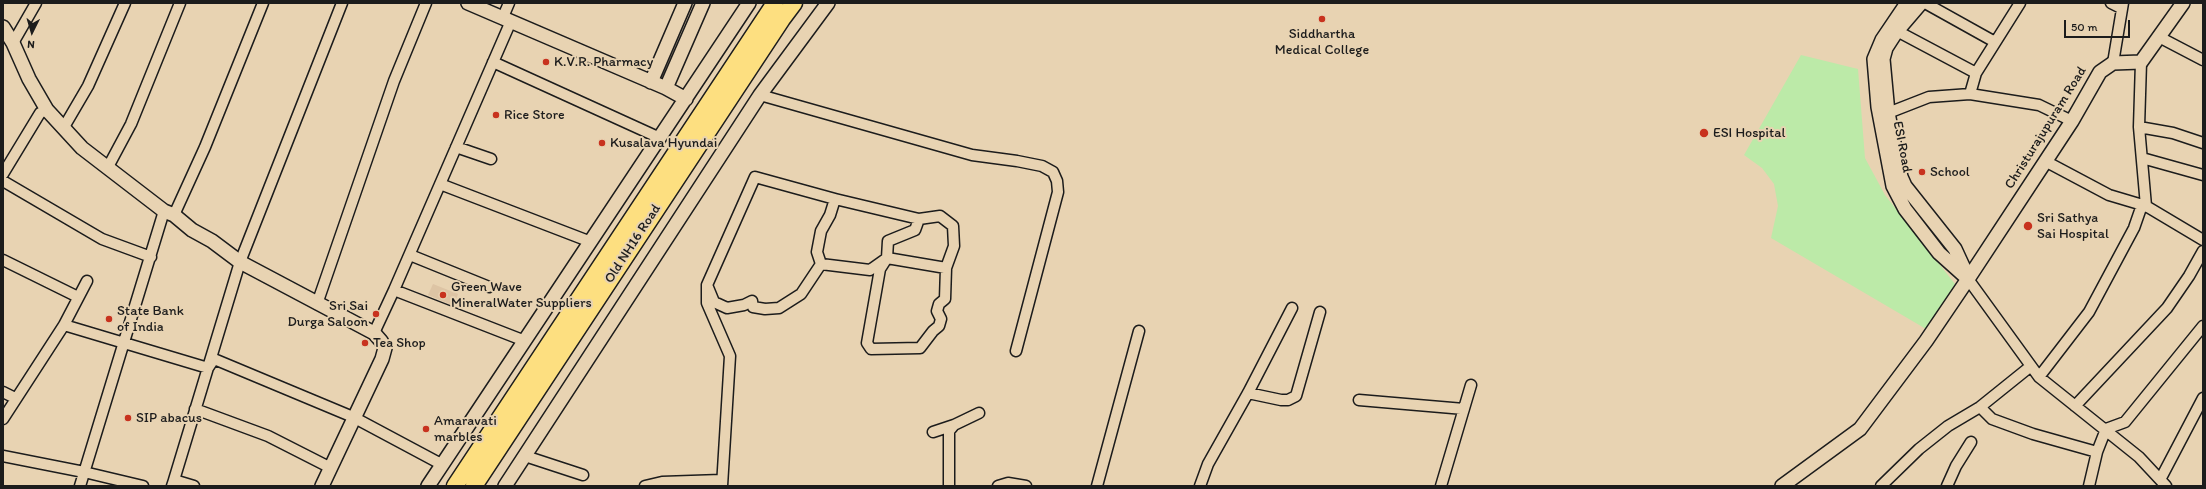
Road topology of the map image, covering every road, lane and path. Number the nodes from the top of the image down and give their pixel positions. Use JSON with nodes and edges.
{"nodes":[{"id":1,"x":36,"y":3,"type":"edge"},
{"id":2,"x":124,"y":3,"type":"edge"},
{"id":3,"x":180,"y":3,"type":"edge"},
{"id":4,"x":263,"y":3,"type":"edge"},
{"id":5,"x":342,"y":3,"type":"edge"},
{"id":6,"x":426,"y":3,"type":"edge"},
{"id":7,"x":468,"y":3,"type":"edge"},
{"id":8,"x":509,"y":3,"type":"edge"},
{"id":9,"x":685,"y":3,"type":"edge"},
{"id":10,"x":703,"y":3,"type":"edge"},
{"id":11,"x":749,"y":3,"type":"edge"},
{"id":12,"x":775,"y":3,"type":"edge"},
{"id":13,"x":794,"y":3,"type":"edge"},
{"id":14,"x":828,"y":3,"type":"edge"},
{"id":15,"x":1907,"y":3,"type":"edge"},
{"id":16,"x":1921,"y":3,"type":"edge"},
{"id":17,"x":1926,"y":3,"type":"edge"},
{"id":18,"x":2020,"y":3,"type":"edge"},
{"id":19,"x":2111,"y":3,"type":"edge"},
{"id":20,"x":2182,"y":3,"type":"edge"},
{"id":21,"x":2122,"y":6,"type":"edge"},
{"id":22,"x":507,"y":19,"type":"junction"},
{"id":23,"x":1897,"y":31,"type":"junction"},
{"id":24,"x":6,"y":35,"type":"edge"},
{"id":25,"x":2159,"y":37,"type":"junction"},
{"id":26,"x":1995,"y":42,"type":"junction"},
{"id":27,"x":2203,"y":60,"type":"edge"},
{"id":28,"x":493,"y":62,"type":"junction"},
{"id":29,"x":2141,"y":62,"type":"junction"},
{"id":30,"x":2113,"y":63,"type":"junction"},
{"id":31,"x":1976,"y":73,"type":"junction"},
{"id":32,"x":652,"y":82,"type":"junction"},
{"id":33,"x":666,"y":88,"type":"junction"},
{"id":34,"x":1970,"y":94,"type":"junction"},
{"id":35,"x":760,"y":95,"type":"junction"},
{"id":36,"x":686,"y":99,"type":"junction"},
{"id":37,"x":47,"y":110,"type":"junction"},
{"id":38,"x":1888,"y":113,"type":"junction"},
{"id":39,"x":2072,"y":121,"type":"junction"},
{"id":40,"x":64,"y":127,"type":"junction"},
{"id":41,"x":2139,"y":127,"type":"junction"},
{"id":42,"x":660,"y":138,"type":"junction"},
{"id":43,"x":2203,"y":143,"type":"edge"},
{"id":44,"x":456,"y":147,"type":"junction"},
{"id":45,"x":2142,"y":158,"type":"junction"},
{"id":46,"x":491,"y":159,"type":"dead end"},
{"id":47,"x":2045,"y":161,"type":"junction"},
{"id":48,"x":108,"y":167,"type":"junction"},
{"id":49,"x":3,"y":174,"type":"edge"},
{"id":50,"x":2203,"y":175,"type":"edge"},
{"id":51,"x":3,"y":181,"type":"edge"},
{"id":52,"x":440,"y":184,"type":"junction"},
{"id":53,"x":835,"y":199,"type":"junction"},
{"id":54,"x":2144,"y":205,"type":"junction"},
{"id":55,"x":169,"y":213,"type":"junction"},
{"id":56,"x":919,"y":219,"type":"junction"},
{"id":57,"x":2203,"y":240,"type":"edge"},
{"id":58,"x":591,"y":242,"type":"junction"},
{"id":59,"x":2203,"y":251,"type":"edge"},
{"id":60,"x":410,"y":255,"type":"junction"},
{"id":61,"x":151,"y":257,"type":"junction"},
{"id":62,"x":887,"y":258,"type":"junction"},
{"id":63,"x":3,"y":260,"type":"edge"},
{"id":64,"x":240,"y":262,"type":"junction"},
{"id":65,"x":821,"y":264,"type":"junction"},
{"id":66,"x":946,"y":268,"type":"junction"},
{"id":67,"x":1968,"y":279,"type":"junction"},
{"id":68,"x":87,"y":281,"type":"dead end"},
{"id":69,"x":707,"y":285,"type":"junction"},
{"id":70,"x":489,"y":287,"type":"dead end"},
{"id":71,"x":394,"y":290,"type":"junction"},
{"id":72,"x":78,"y":297,"type":"junction"},
{"id":73,"x":317,"y":304,"type":"junction"},
{"id":74,"x":1292,"y":308,"type":"dead end"},
{"id":75,"x":1320,"y":312,"type":"dead end"},
{"id":76,"x":64,"y":326,"type":"junction"},
{"id":77,"x":2203,"y":326,"type":"edge"},
{"id":78,"x":1138,"y":332,"type":"dead end"},
{"id":79,"x":374,"y":333,"type":"junction"},
{"id":80,"x":525,"y":341,"type":"junction"},
{"id":81,"x":125,"y":345,"type":"junction"},
{"id":82,"x":1016,"y":352,"type":"dead end"},
{"id":83,"x":2031,"y":366,"type":"junction"},
{"id":84,"x":208,"y":368,"type":"junction"},
{"id":85,"x":2039,"y":377,"type":"junction"},
{"id":86,"x":1471,"y":384,"type":"dead end"},
{"id":87,"x":3,"y":392,"type":"edge"},
{"id":88,"x":1248,"y":393,"type":"junction"},
{"id":89,"x":16,"y":398,"type":"junction"},
{"id":90,"x":2203,"y":398,"type":"edge"},
{"id":91,"x":1359,"y":400,"type":"dead end"},
{"id":92,"x":2075,"y":406,"type":"junction"},
{"id":93,"x":1980,"y":407,"type":"junction"},
{"id":94,"x":1464,"y":409,"type":"junction"},
{"id":95,"x":195,"y":410,"type":"junction"},
{"id":96,"x":979,"y":413,"type":"dead end"},
{"id":97,"x":353,"y":417,"type":"junction"},
{"id":98,"x":3,"y":419,"type":"edge"},
{"id":99,"x":954,"y":425,"type":"junction"},
{"id":100,"x":2106,"y":429,"type":"junction"},
{"id":101,"x":933,"y":432,"type":"dead end"},
{"id":102,"x":1971,"y":442,"type":"dead end"},
{"id":103,"x":2097,"y":452,"type":"junction"},
{"id":104,"x":3,"y":456,"type":"edge"},
{"id":105,"x":525,"y":456,"type":"junction"},
{"id":106,"x":441,"y":464,"type":"junction"},
{"id":107,"x":329,"y":467,"type":"junction"},
{"id":108,"x":84,"y":472,"type":"junction"},
{"id":109,"x":583,"y":475,"type":"dead end"},
{"id":110,"x":2164,"y":482,"type":"edge"},
{"id":111,"x":173,"y":483,"type":"edge"},
{"id":112,"x":722,"y":483,"type":"edge"},
{"id":113,"x":80,"y":486,"type":"edge"},
{"id":114,"x":140,"y":486,"type":"edge"},
{"id":115,"x":194,"y":486,"type":"edge"},
{"id":116,"x":322,"y":486,"type":"edge"},
{"id":117,"x":428,"y":486,"type":"edge"},
{"id":118,"x":455,"y":486,"type":"edge"},
{"id":119,"x":474,"y":486,"type":"edge"},
{"id":120,"x":505,"y":486,"type":"edge"},
{"id":121,"x":645,"y":486,"type":"edge"},
{"id":122,"x":948,"y":486,"type":"edge"},
{"id":123,"x":998,"y":486,"type":"edge"},
{"id":124,"x":1026,"y":486,"type":"edge"},
{"id":125,"x":1097,"y":486,"type":"edge"},
{"id":126,"x":1200,"y":486,"type":"edge"},
{"id":127,"x":1441,"y":486,"type":"edge"},
{"id":128,"x":1782,"y":486,"type":"edge"},
{"id":129,"x":1881,"y":486,"type":"edge"},
{"id":130,"x":1947,"y":486,"type":"edge"},
{"id":131,"x":2089,"y":486,"type":"edge"}],
"edges":[{"from":1,"to":24,"type":"street"},
{"from":2,"to":40,"type":"street"},
{"from":3,"to":48,"type":"street"},
{"from":4,"to":55,"type":"street"},
{"from":5,"to":64,"type":"street"},
{"from":6,"to":73,"type":"street"},
{"from":7,"to":22,"type":"street"},
{"from":8,"to":22,"type":"street"},
{"from":9,"to":32,"type":"street"},
{"from":10,"to":33,"type":"street"},
{"from":11,"to":36,"type":"street"},
{"from":12,"to":118,"type":"main road","name":"Old NH16 Road"},
{"from":13,"to":119,"type":"main road","name":"Old NH16 Road"},
{"from":14,"to":35,"type":"street"},
{"from":15,"to":67,"type":"street","name":"ESI Road"},
{"from":16,"to":23,"type":"street","name":"ESI Road"},
{"from":17,"to":26,"type":"street"},
{"from":18,"to":26,"type":"street"},
{"from":19,"to":21,"type":"street"},
{"from":20,"to":25,"type":"street"},
{"from":21,"to":30,"type":"street"},
{"from":22,"to":28,"type":"street"},
{"from":22,"to":32,"type":"street"},
{"from":23,"to":31,"type":"street"},
{"from":23,"to":38,"type":"street","name":"ESI Road"},
{"from":24,"to":37,"type":"street"},
{"from":25,"to":27,"type":"street"},
{"from":25,"to":29,"type":"street"},
{"from":26,"to":31,"type":"street"},
{"from":28,"to":42,"type":"street"},
{"from":28,"to":44,"type":"street"},
{"from":29,"to":30,"type":"street"},
{"from":29,"to":41,"type":"street"},
{"from":30,"to":39,"type":"street","name":"Christurajupuram Road"},
{"from":31,"to":34,"type":"street"},
{"from":32,"to":33,"type":"street"},
{"from":33,"to":36,"type":"street"},
{"from":34,"to":38,"type":"street"},
{"from":34,"to":39,"type":"street"},
{"from":35,"to":82,"type":"street"},
{"from":35,"to":105,"type":"street"},
{"from":36,"to":42,"type":"street"},
{"from":37,"to":40,"type":"street"},
{"from":37,"to":49,"type":"street"},
{"from":38,"to":67,"type":"street","name":"ESI Road"},
{"from":39,"to":47,"type":"street","name":"Christurajupuram Road"},
{"from":40,"to":48,"type":"street"},
{"from":41,"to":43,"type":"street"},
{"from":41,"to":45,"type":"street"},
{"from":42,"to":58,"type":"street"},
{"from":44,"to":46,"type":"street"},
{"from":44,"to":52,"type":"street"},
{"from":45,"to":50,"type":"street"},
{"from":45,"to":54,"type":"street"},
{"from":47,"to":54,"type":"street"},
{"from":47,"to":67,"type":"street","name":"Christurajupuram Road"},
{"from":48,"to":55,"type":"street"},
{"from":51,"to":61,"type":"street"},
{"from":52,"to":58,"type":"street"},
{"from":52,"to":60,"type":"street"},
{"from":53,"to":56,"type":"street"},
{"from":53,"to":65,"type":"street"},
{"from":53,"to":69,"type":"street"},
{"from":54,"to":57,"type":"street"},
{"from":54,"to":85,"type":"street"},
{"from":55,"to":61,"type":"street"},
{"from":55,"to":64,"type":"street"},
{"from":56,"to":62,"type":"street"},
{"from":56,"to":66,"type":"street"},
{"from":58,"to":80,"type":"street"},
{"from":59,"to":92,"type":"street"},
{"from":60,"to":70,"type":"street"},
{"from":60,"to":71,"type":"street"},
{"from":61,"to":81,"type":"street"},
{"from":62,"to":65,"type":"street"},
{"from":62,"to":66,"type":"street"},
{"from":62,"to":66,"type":"street"},
{"from":63,"to":72,"type":"street"},
{"from":64,"to":73,"type":"street"},
{"from":64,"to":84,"type":"street"},
{"from":65,"to":69,"type":"street"},
{"from":67,"to":83,"type":"street"},
{"from":67,"to":128,"type":"street"},
{"from":68,"to":72,"type":"street"},
{"from":69,"to":112,"type":"street"},
{"from":71,"to":79,"type":"street"},
{"from":71,"to":80,"type":"street"},
{"from":72,"to":76,"type":"street"},
{"from":73,"to":79,"type":"street"},
{"from":74,"to":88,"type":"street"},
{"from":75,"to":88,"type":"street"},
{"from":76,"to":81,"type":"street"},
{"from":76,"to":89,"type":"street"},
{"from":77,"to":100,"type":"street"},
{"from":78,"to":125,"type":"street"},
{"from":79,"to":97,"type":"street"},
{"from":80,"to":106,"type":"street"},
{"from":81,"to":84,"type":"street"},
{"from":81,"to":108,"type":"street"},
{"from":83,"to":85,"type":"street"},
{"from":83,"to":93,"type":"street"},
{"from":84,"to":95,"type":"street"},
{"from":84,"to":97,"type":"street"},
{"from":85,"to":92,"type":"street"},
{"from":86,"to":94,"type":"street"},
{"from":87,"to":89,"type":"street"},
{"from":88,"to":126,"type":"street"},
{"from":89,"to":98,"type":"street"},
{"from":90,"to":110,"type":"street"},
{"from":91,"to":94,"type":"street"},
{"from":92,"to":100,"type":"street"},
{"from":93,"to":103,"type":"street"},
{"from":93,"to":129,"type":"street"},
{"from":94,"to":127,"type":"street"},
{"from":95,"to":107,"type":"street"},
{"from":95,"to":111,"type":"street"},
{"from":96,"to":99,"type":"street"},
{"from":97,"to":106,"type":"street"},
{"from":97,"to":107,"type":"street"},
{"from":99,"to":101,"type":"street"},
{"from":99,"to":122,"type":"street"},
{"from":100,"to":103,"type":"street"},
{"from":100,"to":110,"type":"street"},
{"from":102,"to":130,"type":"street"},
{"from":103,"to":131,"type":"street"},
{"from":104,"to":108,"type":"street"},
{"from":105,"to":109,"type":"street"},
{"from":105,"to":120,"type":"street"},
{"from":106,"to":117,"type":"street"},
{"from":107,"to":116,"type":"street"},
{"from":108,"to":113,"type":"street"},
{"from":108,"to":114,"type":"street"},
{"from":111,"to":115,"type":"street"},
{"from":112,"to":121,"type":"street"},
{"from":123,"to":124,"type":"street"}]}
